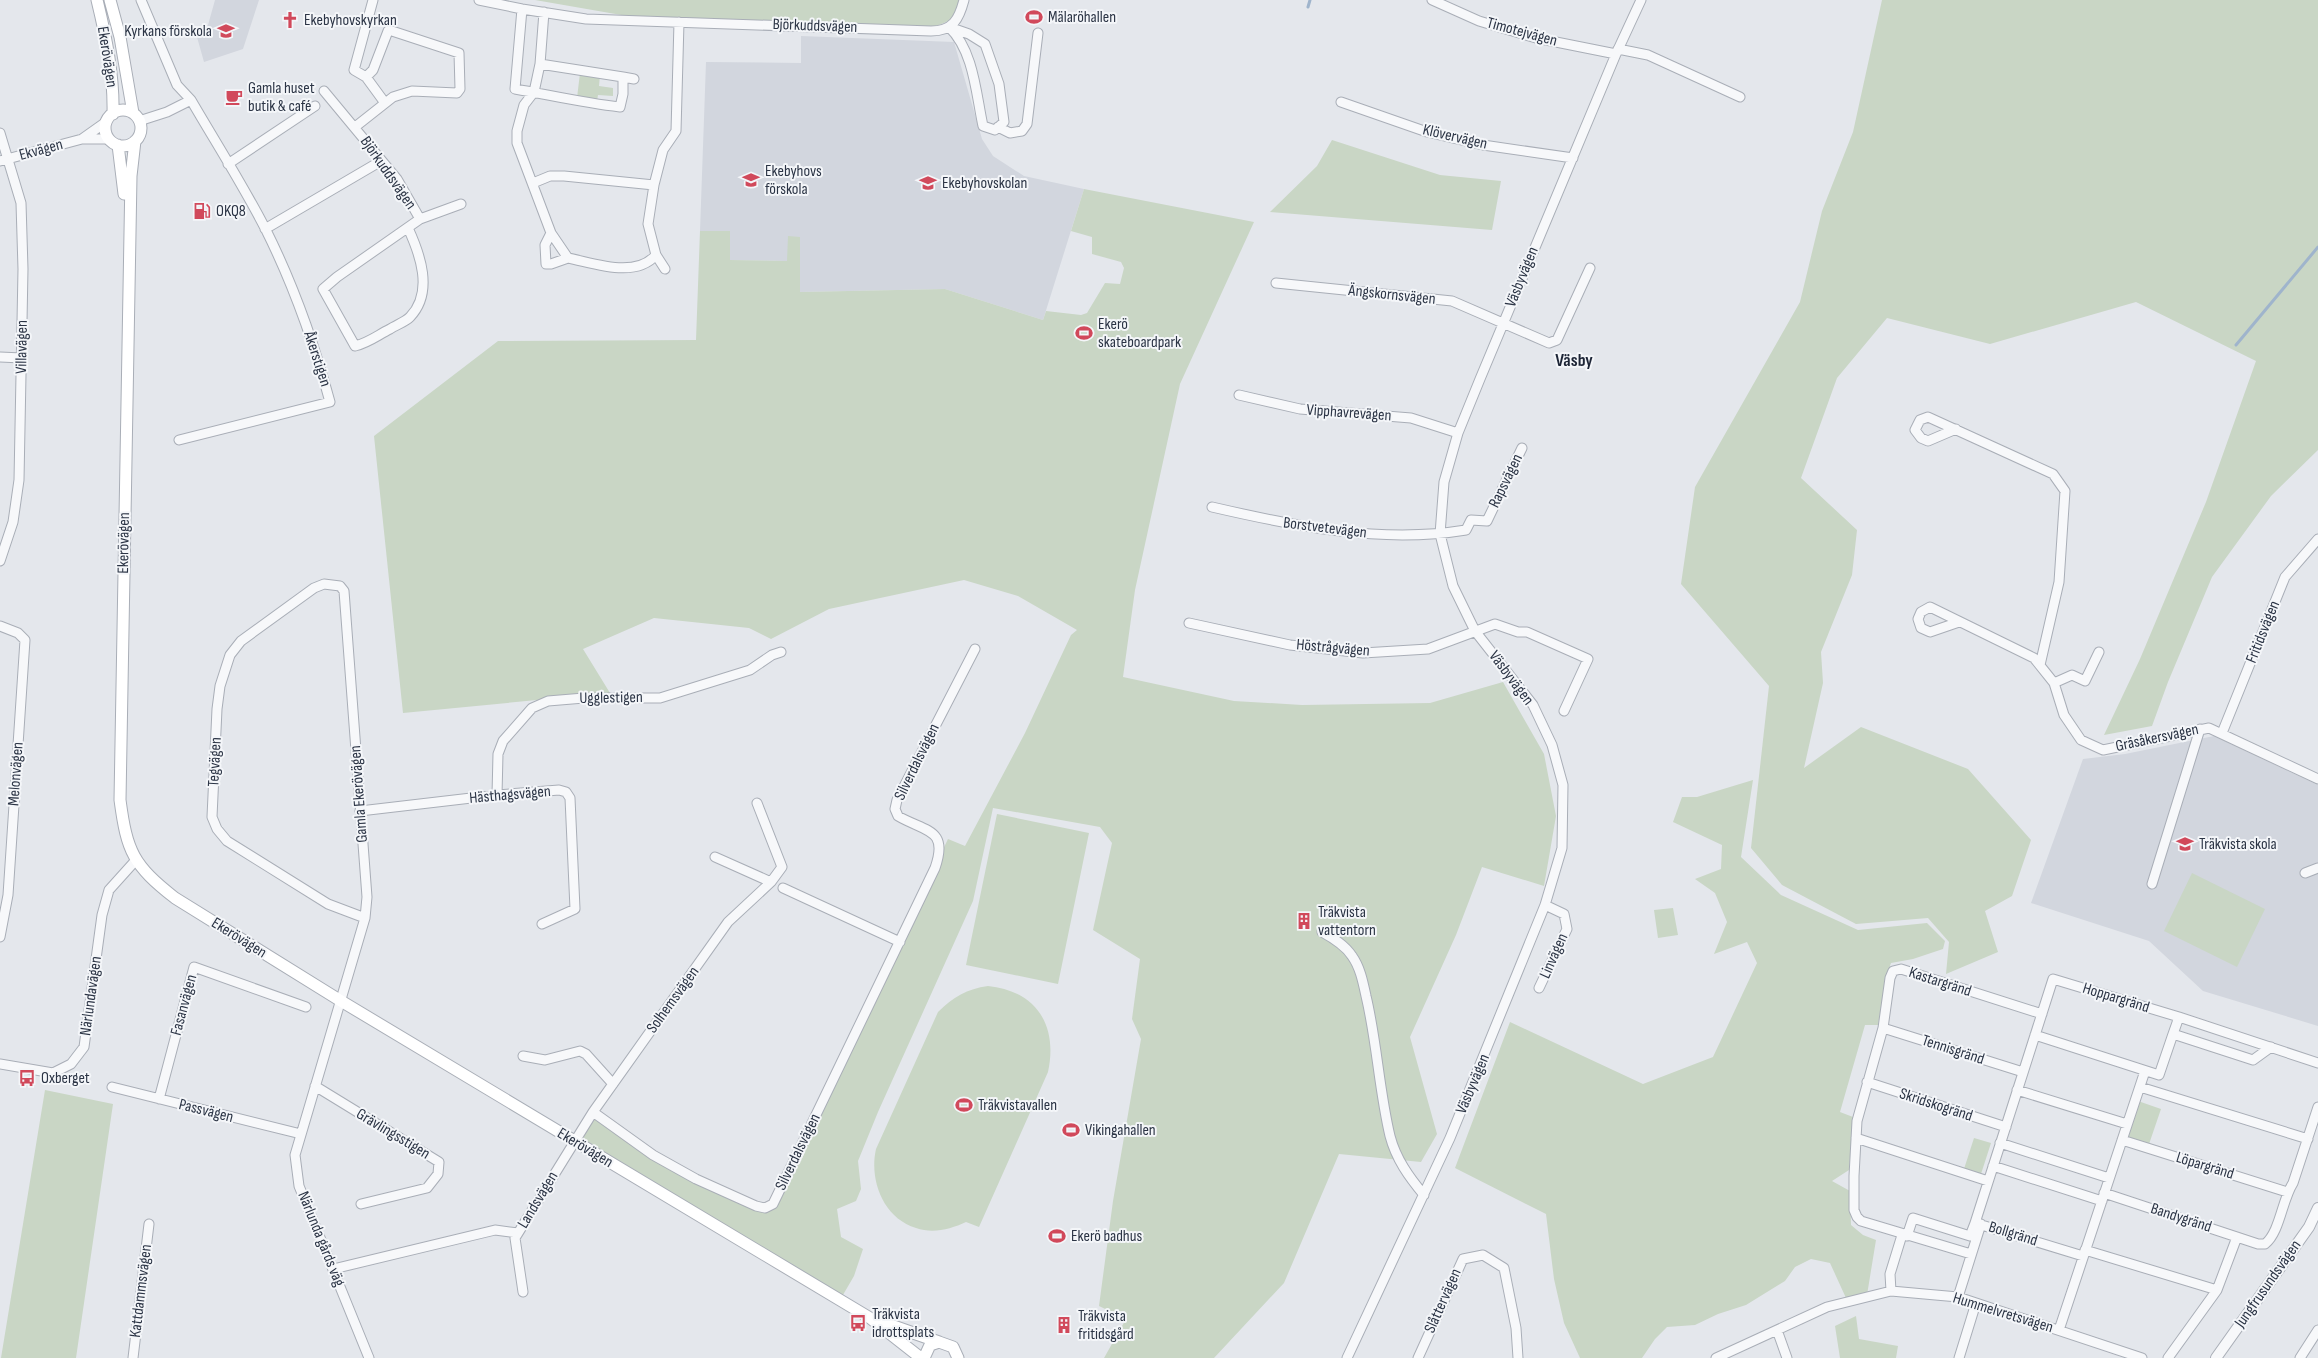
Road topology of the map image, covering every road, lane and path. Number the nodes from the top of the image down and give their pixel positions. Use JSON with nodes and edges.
{"nodes":[{"id":1,"x":97,"y":0,"type":"edge"},
{"id":2,"x":110,"y":0,"type":"edge"},
{"id":3,"x":141,"y":0,"type":"edge"},
{"id":4,"x":373,"y":0,"type":"edge"},
{"id":5,"x":479,"y":0,"type":"edge"},
{"id":6,"x":964,"y":0,"type":"edge"},
{"id":7,"x":1432,"y":0,"type":"edge"},
{"id":8,"x":1641,"y":0,"type":"edge"},
{"id":9,"x":522,"y":10,"type":"junction"},
{"id":10,"x":544,"y":12,"type":"junction"},
{"id":11,"x":679,"y":22,"type":"junction"},
{"id":12,"x":950,"y":28,"type":"junction"},
{"id":13,"x":1038,"y":33,"type":"dead end"},
{"id":14,"x":1617,"y":52,"type":"junction"},
{"id":15,"x":540,"y":64,"type":"junction"},
{"id":16,"x":366,"y":77,"type":"junction"},
{"id":17,"x":622,"y":77,"type":"junction"},
{"id":18,"x":634,"y":79,"type":"dead end"},
{"id":19,"x":324,"y":91,"type":"dead end"},
{"id":20,"x":534,"y":92,"type":"junction"},
{"id":21,"x":1740,"y":97,"type":"dead end"},
{"id":22,"x":190,"y":100,"type":"junction"},
{"id":23,"x":1341,"y":102,"type":"dead end"},
{"id":24,"x":385,"y":103,"type":"junction"},
{"id":25,"x":315,"y":106,"type":"dead end"},
{"id":26,"x":136,"y":117,"type":"junction"},
{"id":27,"x":110,"y":118,"type":"junction"},
{"id":28,"x":355,"y":127,"type":"junction"},
{"id":29,"x":998,"y":127,"type":"junction"},
{"id":30,"x":0,"y":133,"type":"edge"},
{"id":31,"x":82,"y":139,"type":"junction"},
{"id":32,"x":135,"y":141,"type":"junction"},
{"id":33,"x":113,"y":142,"type":"junction"},
{"id":34,"x":1573,"y":158,"type":"junction"},
{"id":35,"x":4,"y":160,"type":"edge"},
{"id":36,"x":381,"y":161,"type":"junction"},
{"id":37,"x":228,"y":164,"type":"junction"},
{"id":38,"x":532,"y":183,"type":"junction"},
{"id":39,"x":654,"y":185,"type":"junction"},
{"id":40,"x":461,"y":204,"type":"dead end"},
{"id":41,"x":420,"y":219,"type":"junction"},
{"id":42,"x":408,"y":228,"type":"junction"},
{"id":43,"x":265,"y":229,"type":"junction"},
{"id":44,"x":551,"y":233,"type":"junction"},
{"id":45,"x":656,"y":255,"type":"junction"},
{"id":46,"x":129,"y":256,"type":"junction"},
{"id":47,"x":568,"y":258,"type":"junction"},
{"id":48,"x":1590,"y":268,"type":"dead end"},
{"id":49,"x":665,"y":270,"type":"dead end"},
{"id":50,"x":1276,"y":283,"type":"dead end"},
{"id":51,"x":1504,"y":323,"type":"junction"},
{"id":52,"x":0,"y":358,"type":"edge"},
{"id":53,"x":22,"y":358,"type":"junction"},
{"id":54,"x":1239,"y":395,"type":"dead end"},
{"id":55,"x":1956,"y":429,"type":"dead end"},
{"id":56,"x":1458,"y":433,"type":"junction"},
{"id":57,"x":179,"y":440,"type":"dead end"},
{"id":58,"x":1522,"y":448,"type":"dead end"},
{"id":59,"x":1212,"y":507,"type":"dead end"},
{"id":60,"x":1440,"y":534,"type":"junction"},
{"id":61,"x":2318,"y":539,"type":"edge"},
{"id":62,"x":0,"y":561,"type":"edge"},
{"id":63,"x":340,"y":586,"type":"joint"},
{"id":64,"x":1959,"y":622,"type":"dead end"},
{"id":65,"x":1189,"y":623,"type":"dead end"},
{"id":66,"x":0,"y":626,"type":"edge"},
{"id":67,"x":1475,"y":632,"type":"junction"},
{"id":68,"x":975,"y":649,"type":"dead end"},
{"id":69,"x":781,"y":652,"type":"dead end"},
{"id":70,"x":2099,"y":652,"type":"dead end"},
{"id":71,"x":2040,"y":665,"type":"junction"},
{"id":72,"x":2054,"y":683,"type":"junction"},
{"id":73,"x":1564,"y":710,"type":"dead end"},
{"id":74,"x":2200,"y":729,"type":"junction"},
{"id":75,"x":2222,"y":733,"type":"junction"},
{"id":76,"x":2318,"y":779,"type":"edge"},
{"id":77,"x":497,"y":795,"type":"junction"},
{"id":78,"x":757,"y":803,"type":"dead end"},
{"id":79,"x":360,"y":811,"type":"junction"},
{"id":80,"x":715,"y":857,"type":"dead end"},
{"id":81,"x":136,"y":860,"type":"junction"},
{"id":82,"x":2318,"y":868,"type":"edge"},
{"id":83,"x":2305,"y":873,"type":"dead end"},
{"id":84,"x":771,"y":882,"type":"junction"},
{"id":85,"x":2152,"y":884,"type":"dead end"},
{"id":86,"x":783,"y":888,"type":"dead end"},
{"id":87,"x":4,"y":894,"type":"edge"},
{"id":88,"x":1545,"y":905,"type":"junction"},
{"id":89,"x":365,"y":918,"type":"junction"},
{"id":90,"x":542,"y":924,"type":"dead end"},
{"id":91,"x":1322,"y":932,"type":"dead end"},
{"id":92,"x":0,"y":937,"type":"edge"},
{"id":93,"x":900,"y":942,"type":"junction"},
{"id":94,"x":1540,"y":988,"type":"dead end"},
{"id":95,"x":341,"y":1001,"type":"junction"},
{"id":96,"x":306,"y":1007,"type":"dead end"},
{"id":97,"x":2042,"y":1014,"type":"junction"},
{"id":98,"x":2179,"y":1017,"type":"junction"},
{"id":99,"x":1883,"y":1028,"type":"junction"},
{"id":100,"x":2173,"y":1034,"type":"junction"},
{"id":101,"x":2035,"y":1035,"type":"junction"},
{"id":102,"x":2271,"y":1047,"type":"junction"},
{"id":103,"x":523,"y":1056,"type":"dead end"},
{"id":104,"x":2318,"y":1063,"type":"edge"},
{"id":105,"x":0,"y":1064,"type":"edge"},
{"id":106,"x":2145,"y":1071,"type":"junction"},
{"id":107,"x":2023,"y":1072,"type":"junction"},
{"id":108,"x":1867,"y":1082,"type":"junction"},
{"id":109,"x":613,"y":1084,"type":"junction"},
{"id":110,"x":315,"y":1086,"type":"junction"},
{"id":111,"x":2140,"y":1086,"type":"junction"},
{"id":112,"x":112,"y":1087,"type":"dead end"},
{"id":113,"x":2017,"y":1090,"type":"junction"},
{"id":114,"x":159,"y":1099,"type":"junction"},
{"id":115,"x":2318,"y":1107,"type":"edge"},
{"id":116,"x":593,"y":1112,"type":"junction"},
{"id":117,"x":2127,"y":1124,"type":"junction"},
{"id":118,"x":2006,"y":1127,"type":"junction"},
{"id":119,"x":301,"y":1134,"type":"junction"},
{"id":120,"x":1856,"y":1138,"type":"junction"},
{"id":121,"x":2308,"y":1138,"type":"junction"},
{"id":122,"x":2122,"y":1140,"type":"junction"},
{"id":123,"x":574,"y":1142,"type":"junction"},
{"id":124,"x":2000,"y":1143,"type":"junction"},
{"id":125,"x":1993,"y":1166,"type":"junction"},
{"id":126,"x":2109,"y":1178,"type":"junction"},
{"id":127,"x":1988,"y":1181,"type":"junction"},
{"id":128,"x":2287,"y":1192,"type":"junction"},
{"id":129,"x":1424,"y":1195,"type":"junction"},
{"id":130,"x":2103,"y":1197,"type":"junction"},
{"id":131,"x":361,"y":1204,"type":"dead end"},
{"id":132,"x":2318,"y":1208,"type":"edge"},
{"id":133,"x":1978,"y":1223,"type":"junction"},
{"id":134,"x":150,"y":1224,"type":"dead end"},
{"id":135,"x":518,"y":1233,"type":"junction"},
{"id":136,"x":1904,"y":1236,"type":"junction"},
{"id":137,"x":2237,"y":1237,"type":"junction"},
{"id":138,"x":2084,"y":1253,"type":"junction"},
{"id":139,"x":1971,"y":1254,"type":"junction"},
{"id":140,"x":333,"y":1269,"type":"junction"},
{"id":141,"x":2217,"y":1290,"type":"junction"},
{"id":142,"x":1892,"y":1291,"type":"junction"},
{"id":143,"x":523,"y":1292,"type":"dead end"},
{"id":144,"x":1958,"y":1297,"type":"junction"},
{"id":145,"x":1976,"y":1303,"type":"junction"},
{"id":146,"x":870,"y":1318,"type":"junction"},
{"id":147,"x":1778,"y":1330,"type":"junction"},
{"id":148,"x":2059,"y":1330,"type":"junction"},
{"id":149,"x":2318,"y":1330,"type":"edge"},
{"id":150,"x":939,"y":1342,"type":"junction"},
{"id":151,"x":133,"y":1358,"type":"edge"},
{"id":152,"x":369,"y":1358,"type":"edge"},
{"id":153,"x":923,"y":1358,"type":"edge"},
{"id":154,"x":958,"y":1358,"type":"edge"},
{"id":155,"x":1347,"y":1358,"type":"edge"},
{"id":156,"x":1418,"y":1358,"type":"edge"},
{"id":157,"x":1518,"y":1358,"type":"edge"},
{"id":158,"x":1716,"y":1358,"type":"edge"},
{"id":159,"x":1787,"y":1358,"type":"edge"},
{"id":160,"x":1959,"y":1358,"type":"edge"},
{"id":161,"x":2142,"y":1358,"type":"edge"},
{"id":162,"x":2168,"y":1358,"type":"edge"},
{"id":163,"x":2216,"y":1358,"type":"edge"},
{"id":164,"x":2300,"y":1358,"type":"edge"}],
"edges":[{"from":1,"to":27,"type":"main road","name":"Ekerövägen"},
{"from":2,"to":26,"type":"main road","name":"Ekerövägen"},
{"from":3,"to":22,"type":"street","name":"Åkerstigen"},
{"from":4,"to":16,"type":"street"},
{"from":5,"to":9,"type":"street","name":"Björkuddsvägen"},
{"from":6,"to":12,"type":"street"},
{"from":7,"to":14,"type":"street","name":"Timotejvägen"},
{"from":8,"to":14,"type":"street","name":"Väsbyvägen"},
{"from":9,"to":10,"type":"street","name":"Björkuddsvägen"},
{"from":9,"to":20,"type":"street"},
{"from":10,"to":11,"type":"street","name":"Björkuddsvägen"},
{"from":10,"to":15,"type":"street"},
{"from":11,"to":12,"type":"street","name":"Björkuddsvägen"},
{"from":11,"to":39,"type":"street"},
{"from":12,"to":29,"type":"street"},
{"from":12,"to":29,"type":"street","name":"Björkuddsvägen"},
{"from":13,"to":29,"type":"street"},
{"from":14,"to":21,"type":"street","name":"Timotejvägen"},
{"from":14,"to":34,"type":"street","name":"Väsbyvägen"},
{"from":15,"to":17,"type":"street"},
{"from":15,"to":20,"type":"street"},
{"from":16,"to":24,"type":"street"},
{"from":16,"to":24,"type":"street","name":"Björkuddsvägen"},
{"from":17,"to":18,"type":"street"},
{"from":17,"to":20,"type":"street"},
{"from":19,"to":28,"type":"street","name":"Björkuddsvägen"},
{"from":20,"to":38,"type":"street"},
{"from":22,"to":26,"type":"street"},
{"from":22,"to":37,"type":"street","name":"Åkerstigen"},
{"from":23,"to":34,"type":"street","name":"Klövervägen"},
{"from":24,"to":28,"type":"street","name":"Björkuddsvägen"},
{"from":25,"to":37,"type":"street"},
{"from":26,"to":27,"type":"main road"},
{"from":26,"to":32,"type":"main road"},
{"from":27,"to":31,"type":"street","name":"Ekvägen"},
{"from":27,"to":33,"type":"main road"},
{"from":28,"to":36,"type":"street","name":"Björkuddsvägen"},
{"from":30,"to":35,"type":"street","name":"Villavägen"},
{"from":31,"to":33,"type":"street","name":"Ekvägen"},
{"from":31,"to":35,"type":"street","name":"Ekvägen"},
{"from":32,"to":33,"type":"main road"},
{"from":32,"to":46,"type":"main road","name":"Ekerövägen"},
{"from":33,"to":46,"type":"main road","name":"Ekerövägen"},
{"from":34,"to":51,"type":"street","name":"Väsbyvägen"},
{"from":35,"to":53,"type":"street","name":"Villavägen"},
{"from":36,"to":41,"type":"street","name":"Björkuddsvägen"},
{"from":36,"to":43,"type":"street"},
{"from":37,"to":43,"type":"street","name":"Åkerstigen"},
{"from":38,"to":39,"type":"street"},
{"from":38,"to":44,"type":"street"},
{"from":39,"to":45,"type":"street"},
{"from":40,"to":41,"type":"street","name":"Björkuddsvägen"},
{"from":41,"to":42,"type":"street","name":"Björkuddsvägen"},
{"from":42,"to":42,"type":"street","name":"Björkuddsvägen"},
{"from":43,"to":57,"type":"street","name":"Åkerstigen"},
{"from":44,"to":47,"type":"street"},
{"from":44,"to":47,"type":"street"},
{"from":45,"to":47,"type":"street"},
{"from":45,"to":49,"type":"street"},
{"from":46,"to":81,"type":"main road","name":"Ekerövägen"},
{"from":48,"to":51,"type":"street","name":"Ängskornsvägen"},
{"from":50,"to":51,"type":"street","name":"Ängskornsvägen"},
{"from":51,"to":56,"type":"street","name":"Väsbyvägen"},
{"from":52,"to":53,"type":"street"},
{"from":53,"to":62,"type":"street","name":"Villavägen"},
{"from":54,"to":56,"type":"street","name":"Vipphavrevägen"},
{"from":55,"to":71,"type":"street"},
{"from":56,"to":60,"type":"street","name":"Väsbyvägen"},
{"from":58,"to":60,"type":"street","name":"Rapsvägen"},
{"from":59,"to":60,"type":"street","name":"Borstvetevägen"},
{"from":60,"to":67,"type":"street","name":"Väsbyvägen"},
{"from":61,"to":75,"type":"street","name":"Fritidsvägen"},
{"from":63,"to":79,"type":"street","name":"Gamla Ekerövägen"},
{"from":63,"to":89,"type":"street","name":"Tegvägen"},
{"from":64,"to":71,"type":"street","name":"Gräsåkersvägen"},
{"from":65,"to":67,"type":"street","name":"Höstrågvägen"},
{"from":66,"to":87,"type":"street","name":"Melonvägen"},
{"from":67,"to":73,"type":"street","name":"Höstrågvägen"},
{"from":67,"to":88,"type":"street","name":"Väsbyvägen"},
{"from":68,"to":93,"type":"street","name":"Silverdalsvägen"},
{"from":69,"to":77,"type":"street","name":"Ugglestigen"},
{"from":70,"to":72,"type":"street"},
{"from":71,"to":72,"type":"street","name":"Gräsåkersvägen"},
{"from":72,"to":74,"type":"street","name":"Gräsåkersvägen"},
{"from":74,"to":75,"type":"street","name":"Gräsåkersvägen"},
{"from":74,"to":85,"type":"street"},
{"from":75,"to":76,"type":"street","name":"Gräsåkersvägen"},
{"from":77,"to":79,"type":"street","name":"Hästhagsvägen"},
{"from":77,"to":90,"type":"street","name":"Hästhagsvägen"},
{"from":78,"to":84,"type":"street","name":"Solhemsvägen"},
{"from":79,"to":89,"type":"street","name":"Gamla Ekerövägen"},
{"from":80,"to":84,"type":"street"},
{"from":81,"to":95,"type":"main road","name":"Ekerövägen"},
{"from":81,"to":105,"type":"street","name":"Närlundavägen"},
{"from":82,"to":83,"type":"street"},
{"from":84,"to":109,"type":"street","name":"Solhemsvägen"},
{"from":86,"to":93,"type":"street"},
{"from":87,"to":92,"type":"street","name":"Melonvägen"},
{"from":88,"to":94,"type":"street","name":"Linvägen"},
{"from":88,"to":129,"type":"street","name":"Väsbyvägen"},
{"from":89,"to":95,"type":"street","name":"Gamla Ekerövägen"},
{"from":91,"to":129,"type":"street"},
{"from":93,"to":116,"type":"street","name":"Silverdalsvägen"},
{"from":95,"to":110,"type":"street","name":"Närlunda gårds väg"},
{"from":95,"to":123,"type":"main road","name":"Ekerövägen"},
{"from":96,"to":114,"type":"street","name":"Fasanvägen"},
{"from":97,"to":98,"type":"street","name":"Hoppargränd"},
{"from":97,"to":99,"type":"street","name":"Kastargränd"},
{"from":97,"to":101,"type":"street"},
{"from":98,"to":100,"type":"street"},
{"from":98,"to":102,"type":"street","name":"Hoppargränd"},
{"from":99,"to":107,"type":"street","name":"Tennisgränd"},
{"from":99,"to":108,"type":"street","name":"Kastargränd"},
{"from":100,"to":102,"type":"street"},
{"from":100,"to":106,"type":"street"},
{"from":101,"to":106,"type":"street"},
{"from":101,"to":107,"type":"street"},
{"from":102,"to":104,"type":"street","name":"Hoppargränd"},
{"from":103,"to":109,"type":"street"},
{"from":106,"to":111,"type":"street"},
{"from":107,"to":113,"type":"street"},
{"from":108,"to":118,"type":"street","name":"Skridskogränd"},
{"from":108,"to":120,"type":"street","name":"Kastargränd"},
{"from":109,"to":116,"type":"street","name":"Solhemsvägen"},
{"from":110,"to":119,"type":"street","name":"Närlunda gårds väg"},
{"from":110,"to":131,"type":"street","name":"Grävlingsstigen"},
{"from":111,"to":117,"type":"street"},
{"from":111,"to":121,"type":"street"},
{"from":112,"to":114,"type":"street","name":"Passvägen"},
{"from":113,"to":117,"type":"street"},
{"from":113,"to":118,"type":"street"},
{"from":114,"to":119,"type":"street","name":"Passvägen"},
{"from":115,"to":121,"type":"street"},
{"from":116,"to":123,"type":"street","name":"Solhemsvägen"},
{"from":117,"to":122,"type":"street"},
{"from":118,"to":124,"type":"street"},
{"from":119,"to":140,"type":"street","name":"Närlunda gårds väg"},
{"from":120,"to":127,"type":"street"},
{"from":120,"to":136,"type":"street","name":"Bollgränd"},
{"from":121,"to":128,"type":"street"},
{"from":122,"to":126,"type":"street"},
{"from":122,"to":128,"type":"street","name":"Löpargränd"},
{"from":123,"to":135,"type":"street","name":"Landsvägen"},
{"from":123,"to":146,"type":"main road","name":"Ekerövägen"},
{"from":124,"to":125,"type":"street"},
{"from":124,"to":126,"type":"street"},
{"from":125,"to":127,"type":"street"},
{"from":125,"to":130,"type":"street","name":"Bandygränd"},
{"from":126,"to":130,"type":"street"},
{"from":127,"to":133,"type":"street"},
{"from":128,"to":137,"type":"street","name":"Bandygränd"},
{"from":129,"to":155,"type":"street","name":"Väsbyvägen"},
{"from":130,"to":137,"type":"street","name":"Bandygränd"},
{"from":130,"to":138,"type":"street"},
{"from":132,"to":163,"type":"street","name":"Jungfrusundsvägen"},
{"from":133,"to":136,"type":"street","name":"Bollgränd"},
{"from":133,"to":138,"type":"street","name":"Bollgränd"},
{"from":133,"to":139,"type":"street"},
{"from":134,"to":151,"type":"street","name":"Kattdammsvägen"},
{"from":135,"to":140,"type":"street"},
{"from":135,"to":143,"type":"street","name":"Landsvägen"},
{"from":136,"to":139,"type":"street","name":"Bollgränd"},
{"from":136,"to":142,"type":"street","name":"Bollgränd"},
{"from":137,"to":141,"type":"street"},
{"from":138,"to":141,"type":"street","name":"Bollgränd"},
{"from":138,"to":148,"type":"street"},
{"from":139,"to":144,"type":"street"},
{"from":140,"to":152,"type":"street","name":"Närlunda gårds väg"},
{"from":141,"to":162,"type":"street"},
{"from":142,"to":144,"type":"street","name":"Hummelvretsvägen"},
{"from":142,"to":147,"type":"street","name":"Hummelvretsvägen"},
{"from":144,"to":145,"type":"street","name":"Hummelvretsvägen"},
{"from":145,"to":148,"type":"street","name":"Hummelvretsvägen"},
{"from":145,"to":160,"type":"street"},
{"from":146,"to":150,"type":"main road","name":"Ekerövägen"},
{"from":146,"to":153,"type":"main road","name":"Ekerövägen"},
{"from":147,"to":158,"type":"street","name":"Hummelvretsvägen"},
{"from":147,"to":159,"type":"street"},
{"from":148,"to":161,"type":"street","name":"Hummelvretsvägen"},
{"from":149,"to":164,"type":"street"},
{"from":150,"to":153,"type":"main road"},
{"from":150,"to":154,"type":"main road","name":"Ekerövägen"},
{"from":156,"to":157,"type":"street","name":"Slåttervägen"}]}
